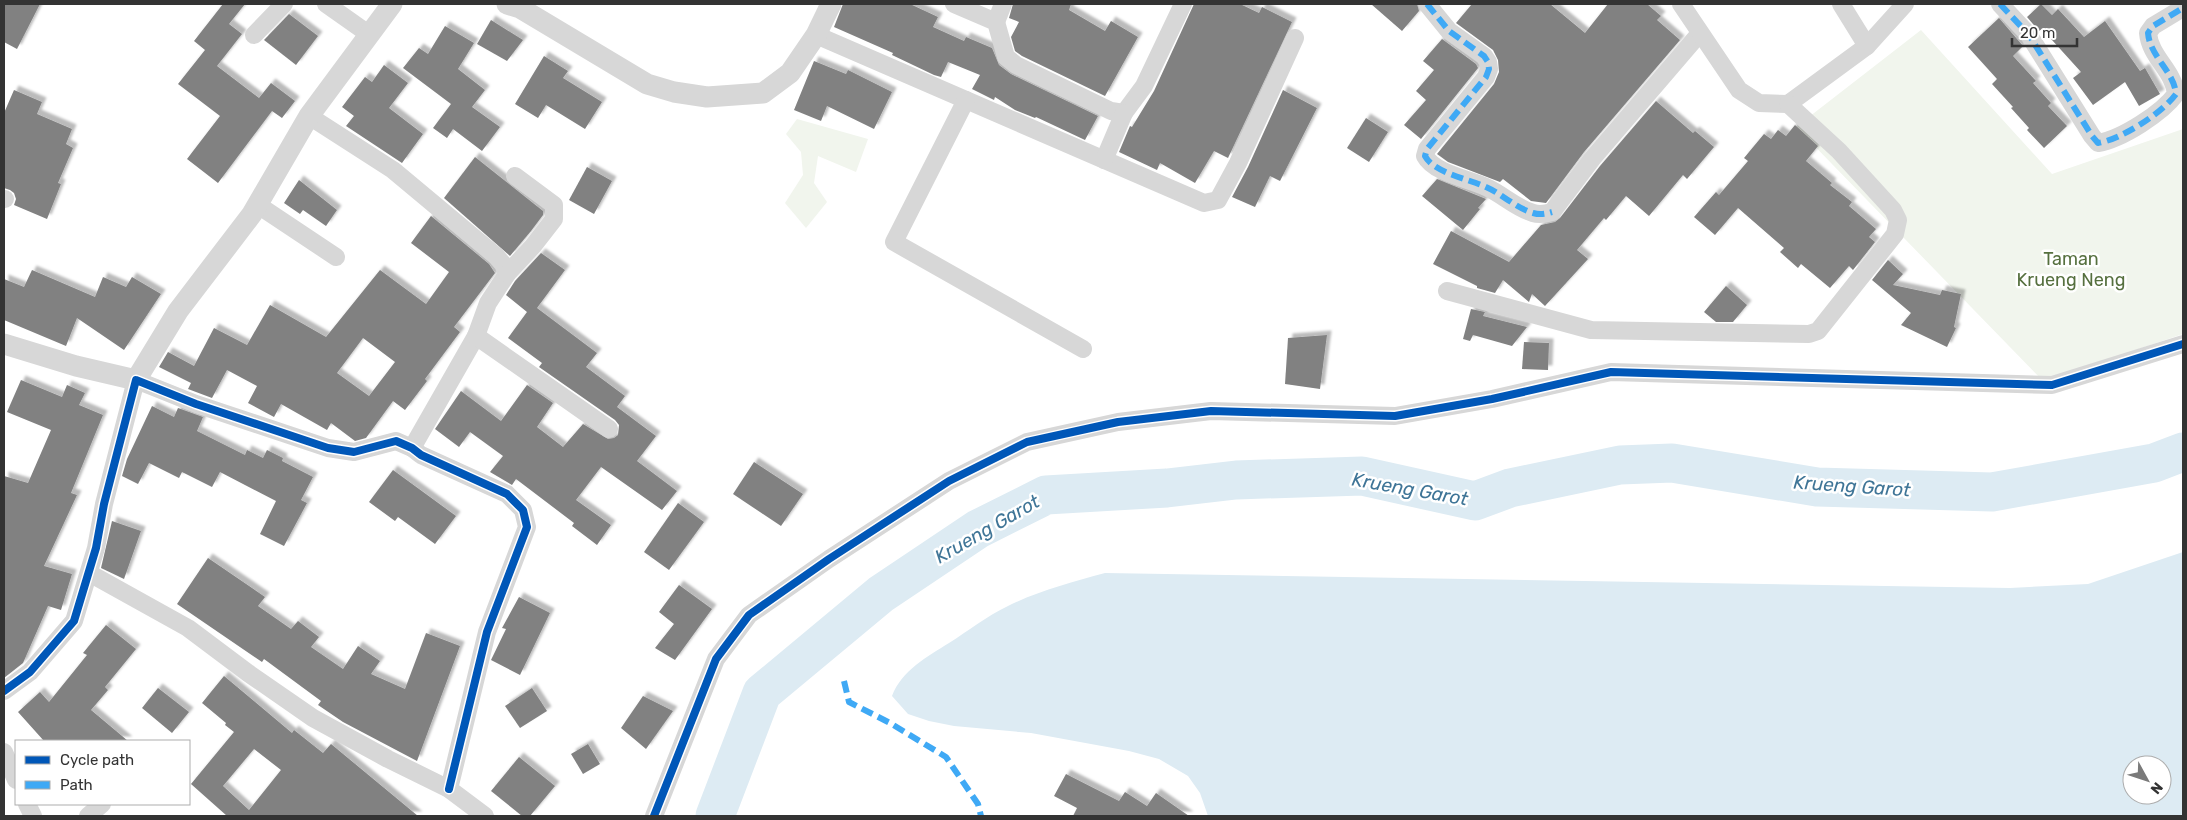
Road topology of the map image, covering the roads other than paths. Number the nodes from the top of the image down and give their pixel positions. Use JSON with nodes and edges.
{"nodes":[{"id":1,"x":284,"y":4,"type":"edge"},
{"id":2,"x":326,"y":4,"type":"edge"},
{"id":3,"x":392,"y":4,"type":"edge"},
{"id":4,"x":507,"y":4,"type":"edge"},
{"id":5,"x":831,"y":4,"type":"edge"},
{"id":6,"x":954,"y":4,"type":"edge"},
{"id":7,"x":1003,"y":4,"type":"edge"},
{"id":8,"x":1183,"y":4,"type":"edge"},
{"id":9,"x":1427,"y":4,"type":"edge"},
{"id":10,"x":1681,"y":4,"type":"edge"},
{"id":11,"x":1841,"y":4,"type":"edge"},
{"id":12,"x":1905,"y":4,"type":"edge"},
{"id":13,"x":2000,"y":4,"type":"edge"},
{"id":14,"x":2183,"y":8,"type":"edge"},
{"id":15,"x":996,"y":22,"type":"junction"},
{"id":16,"x":1700,"y":33,"type":"junction"},
{"id":17,"x":254,"y":35,"type":"dead end"},
{"id":18,"x":370,"y":35,"type":"junction"},
{"id":19,"x":816,"y":36,"type":"junction"},
{"id":20,"x":1295,"y":38,"type":"dead end"},
{"id":21,"x":1867,"y":46,"type":"junction"},
{"id":22,"x":966,"y":100,"type":"junction"},
{"id":23,"x":1788,"y":104,"type":"junction"},
{"id":24,"x":1124,"y":113,"type":"junction"},
{"id":25,"x":309,"y":116,"type":"junction"},
{"id":26,"x":1104,"y":160,"type":"junction"},
{"id":27,"x":515,"y":176,"type":"dead end"},
{"id":28,"x":258,"y":204,"type":"junction"},
{"id":29,"x":336,"y":257,"type":"dead end"},
{"id":30,"x":507,"y":274,"type":"junction"},
{"id":31,"x":1447,"y":291,"type":"dead end"},
{"id":32,"x":476,"y":336,"type":"junction"},
{"id":33,"x":4,"y":344,"type":"edge"},
{"id":34,"x":2183,"y":344,"type":"edge"},
{"id":35,"x":1083,"y":348,"type":"dead end"},
{"id":36,"x":136,"y":380,"type":"junction"},
{"id":37,"x":609,"y":429,"type":"dead end"},
{"id":38,"x":412,"y":448,"type":"junction"},
{"id":39,"x":89,"y":573,"type":"junction"},
{"id":40,"x":4,"y":691,"type":"edge"},
{"id":41,"x":4,"y":752,"type":"edge"},
{"id":42,"x":15,"y":778,"type":"edge"},
{"id":43,"x":448,"y":789,"type":"junction"},
{"id":44,"x":101,"y":805,"type":"edge"},
{"id":45,"x":88,"y":816,"type":"edge"},
{"id":46,"x":485,"y":816,"type":"edge"},
{"id":47,"x":654,"y":816,"type":"edge"}],
"edges":[{"from":1,"to":17,"type":"street"},
{"from":2,"to":18,"type":"street"},
{"from":3,"to":18,"type":"street"},
{"from":4,"to":19,"type":"street"},
{"from":5,"to":19,"type":"street"},
{"from":6,"to":15,"type":"street"},
{"from":7,"to":15,"type":"street"},
{"from":8,"to":24,"type":"street"},
{"from":9,"to":16,"type":"street"},
{"from":10,"to":16,"type":"street"},
{"from":11,"to":21,"type":"street"},
{"from":12,"to":21,"type":"street"},
{"from":13,"to":14,"type":"street"},
{"from":15,"to":24,"type":"street"},
{"from":16,"to":23,"type":"street"},
{"from":18,"to":25,"type":"street"},
{"from":19,"to":22,"type":"street"},
{"from":20,"to":26,"type":"street"},
{"from":21,"to":23,"type":"street"},
{"from":22,"to":26,"type":"street"},
{"from":22,"to":35,"type":"street"},
{"from":23,"to":31,"type":"street"},
{"from":24,"to":26,"type":"street"},
{"from":25,"to":28,"type":"street"},
{"from":25,"to":30,"type":"street"},
{"from":27,"to":30,"type":"street"},
{"from":28,"to":29,"type":"street"},
{"from":28,"to":36,"type":"street"},
{"from":30,"to":32,"type":"street"},
{"from":32,"to":37,"type":"street"},
{"from":32,"to":38,"type":"street"},
{"from":33,"to":36,"type":"street"},
{"from":34,"to":47,"type":"street"},
{"from":36,"to":38,"type":"street"},
{"from":36,"to":39,"type":"street"},
{"from":38,"to":43,"type":"street"},
{"from":39,"to":40,"type":"street"},
{"from":39,"to":43,"type":"street"},
{"from":41,"to":42,"type":"street"},
{"from":43,"to":46,"type":"street"},
{"from":44,"to":45,"type":"street"}]}
